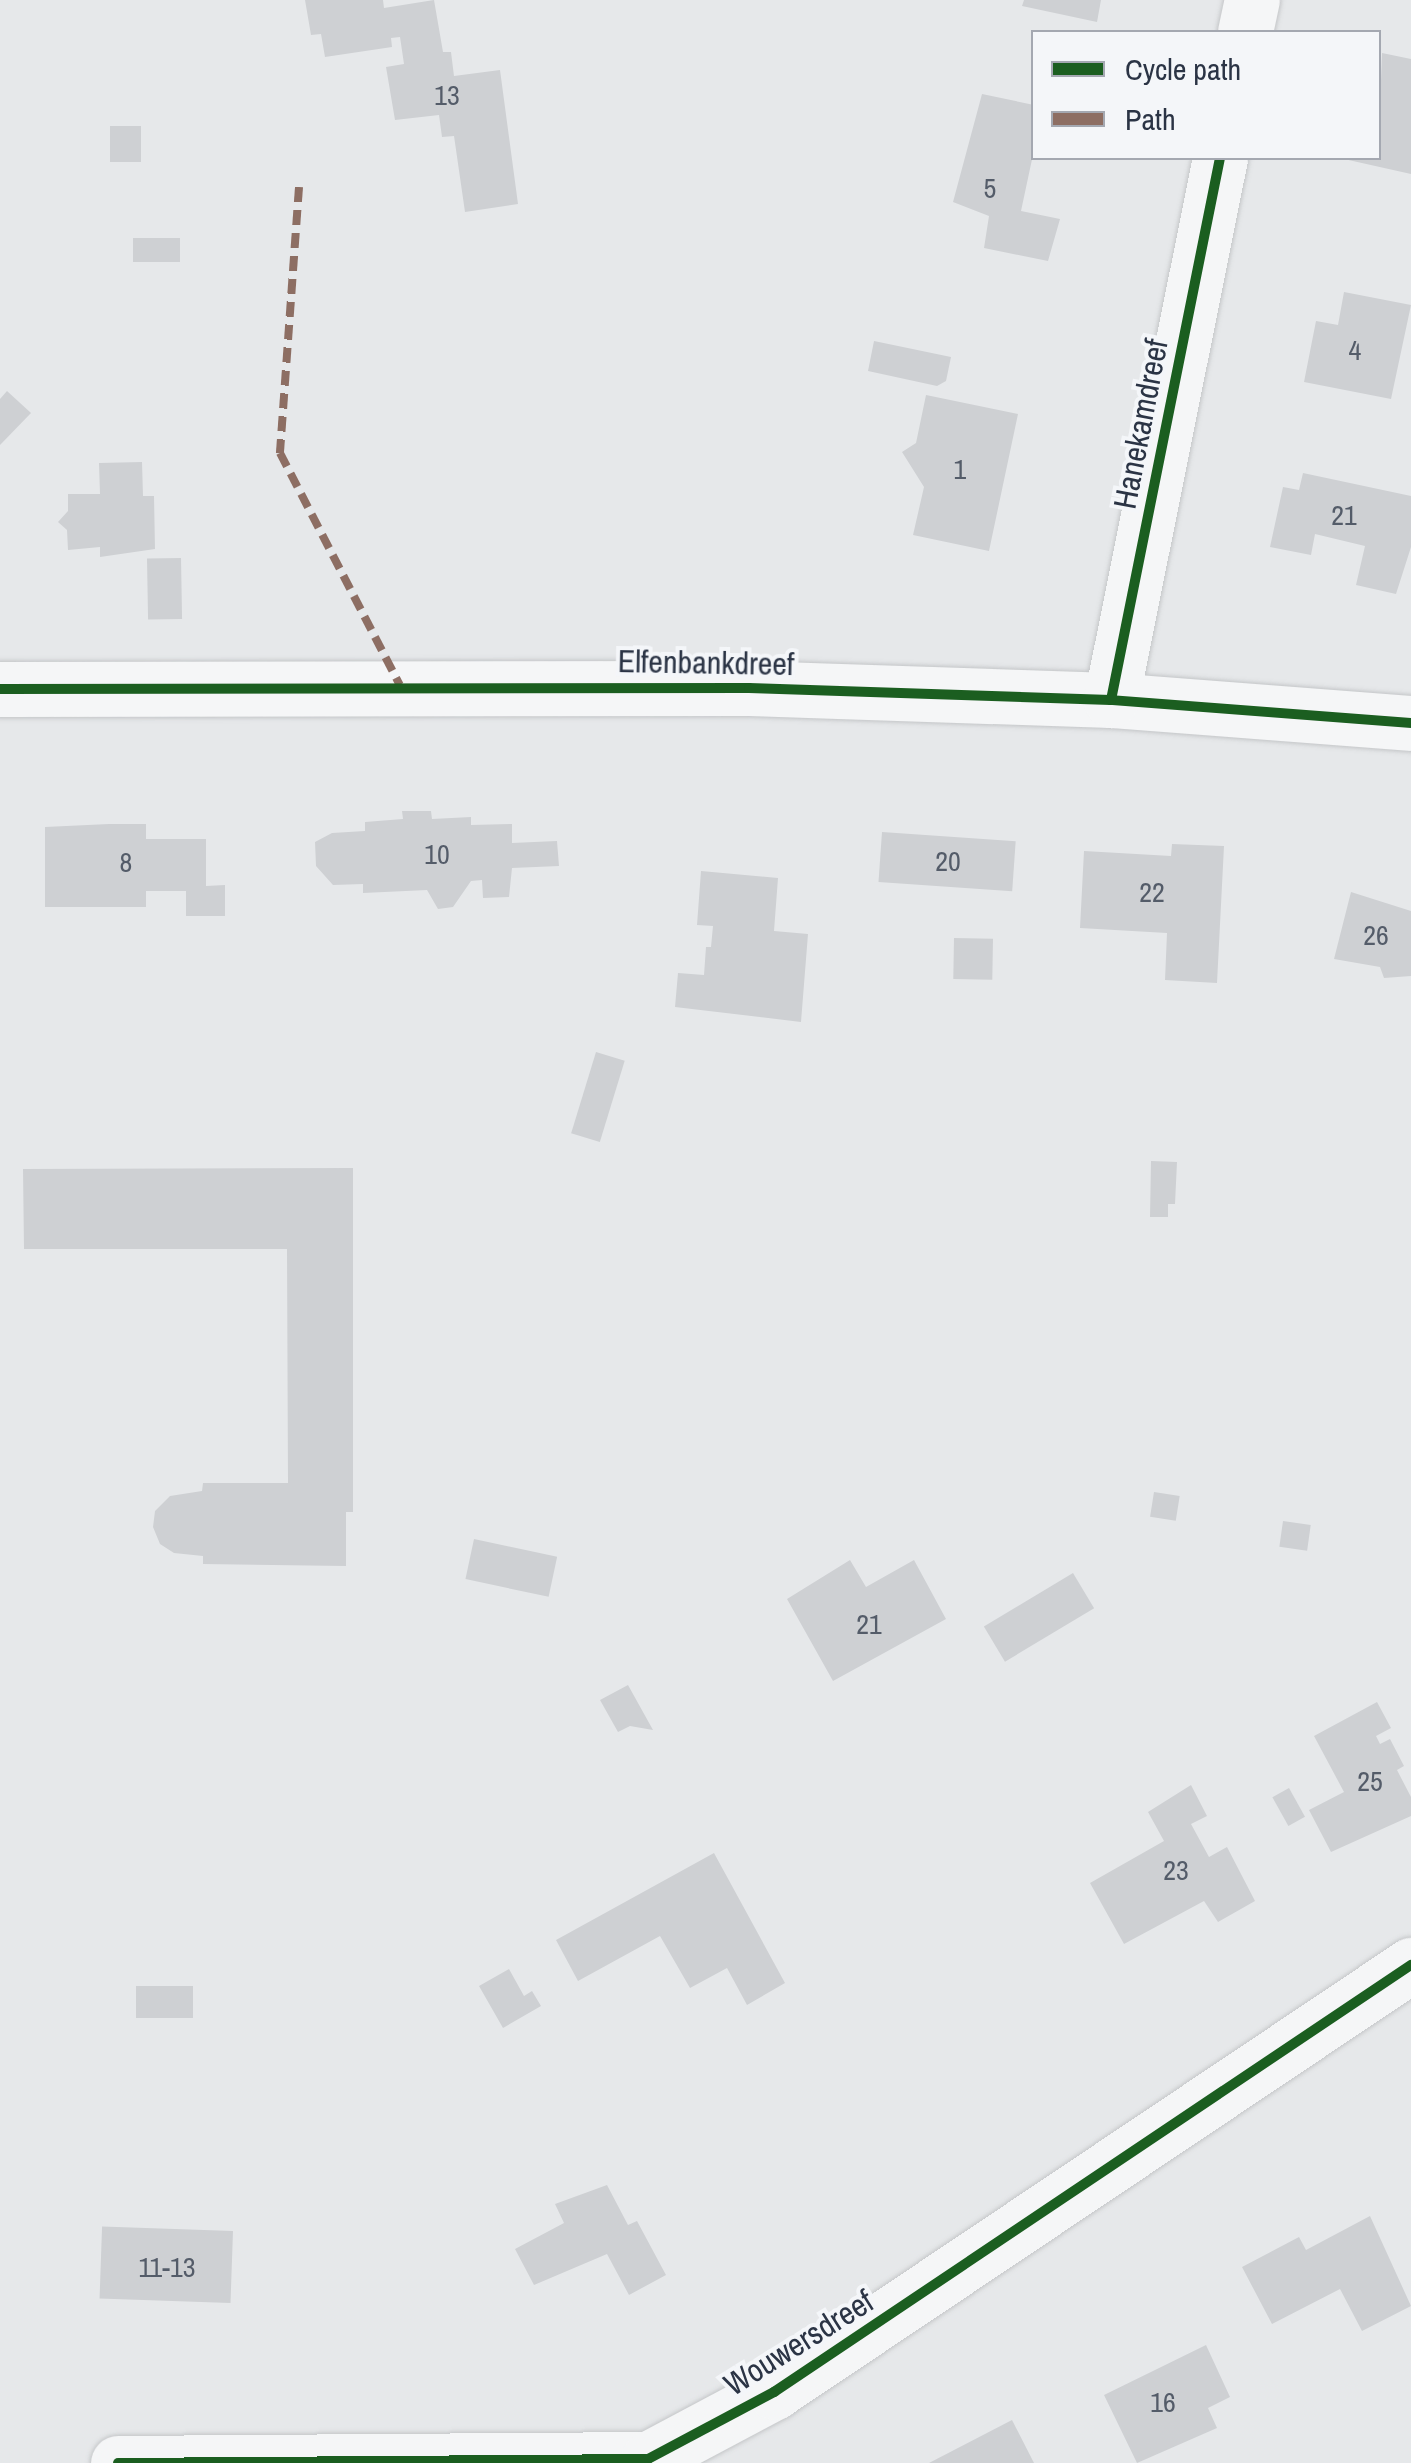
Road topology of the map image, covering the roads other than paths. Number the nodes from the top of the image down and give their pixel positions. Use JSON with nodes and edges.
{"nodes":[{"id":1,"x":1252,"y":0,"type":"edge"},
{"id":2,"x":1245,"y":30,"type":"edge"},
{"id":3,"x":1220,"y":160,"type":"edge"},
{"id":4,"x":0,"y":689,"type":"edge"},
{"id":5,"x":1111,"y":700,"type":"junction"},
{"id":6,"x":1411,"y":723,"type":"edge"},
{"id":7,"x":1411,"y":1965,"type":"edge"},
{"id":8,"x":118,"y":2463,"type":"edge"}],
"edges":[{"from":1,"to":2,"type":"street"},
{"from":3,"to":5,"type":"street","name":"Hanekamdreef"},
{"from":4,"to":5,"type":"street","name":"Elfenbankdreef"},
{"from":5,"to":6,"type":"street","name":"Elfenbankdreef"},
{"from":7,"to":8,"type":"street","name":"Wouwersdreef"}]}
